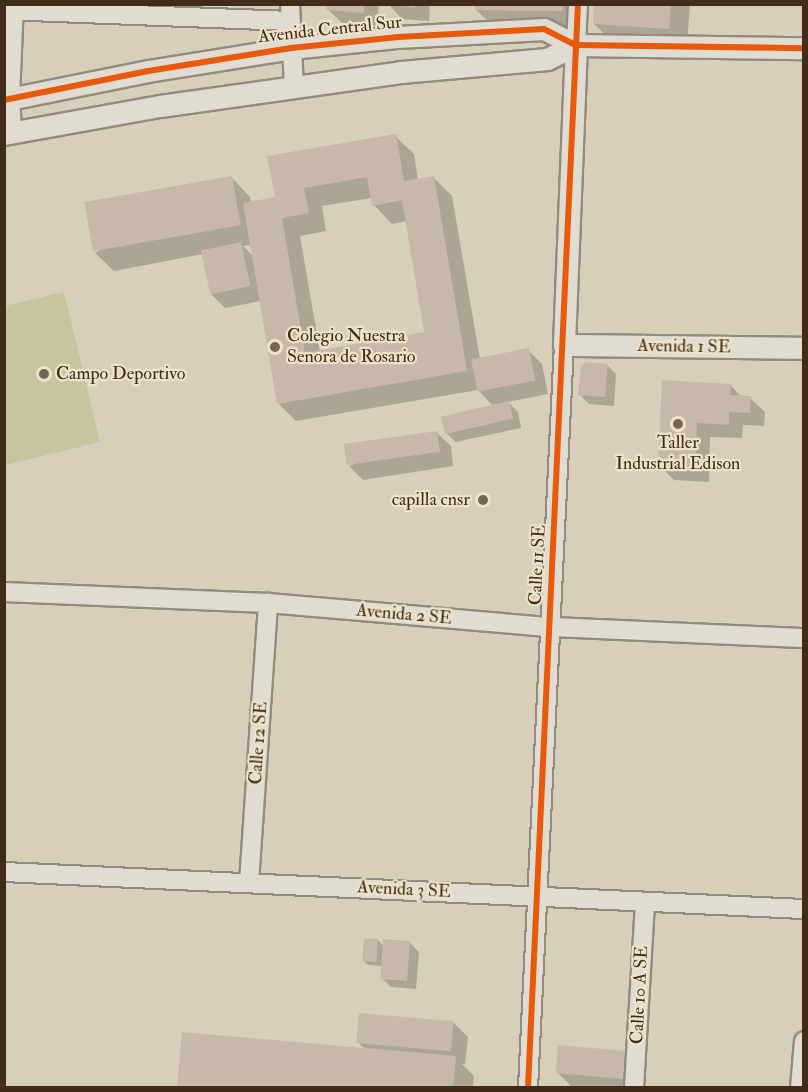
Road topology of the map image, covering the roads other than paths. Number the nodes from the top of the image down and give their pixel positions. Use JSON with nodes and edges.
{"nodes":[{"id":1,"x":578,"y":4,"type":"edge"},
{"id":2,"x":11,"y":8,"type":"edge"},
{"id":3,"x":289,"y":13,"type":"edge"},
{"id":4,"x":576,"y":45,"type":"junction"},
{"id":5,"x":291,"y":48,"type":"junction"},
{"id":6,"x":804,"y":48,"type":"edge"},
{"id":7,"x":294,"y":88,"type":"junction"},
{"id":8,"x":7,"y":99,"type":"edge"},
{"id":9,"x":8,"y":133,"type":"edge"},
{"id":10,"x":564,"y":345,"type":"junction"},
{"id":11,"x":804,"y":348,"type":"edge"},
{"id":12,"x":4,"y":592,"type":"edge"},
{"id":13,"x":268,"y":603,"type":"junction"},
{"id":14,"x":550,"y":627,"type":"junction"},
{"id":15,"x":804,"y":638,"type":"edge"},
{"id":16,"x":4,"y":872,"type":"edge"},
{"id":17,"x":249,"y":883,"type":"junction"},
{"id":18,"x":537,"y":897,"type":"junction"},
{"id":19,"x":645,"y":902,"type":"junction"},
{"id":20,"x":804,"y":909,"type":"edge"},
{"id":21,"x":803,"y":1053,"type":"edge"},
{"id":22,"x":528,"y":1088,"type":"edge"},
{"id":23,"x":634,"y":1088,"type":"edge"},
{"id":24,"x":800,"y":1088,"type":"edge"}],
"edges":[{"from":1,"to":4,"type":"street"},
{"from":2,"to":3,"type":"street"},
{"from":2,"to":8,"type":"street"},
{"from":3,"to":5,"type":"street"},
{"from":4,"to":5,"type":"street","name":"Avenida Central Sur"},
{"from":4,"to":6,"type":"street","name":"Avenida Central Sur"},
{"from":4,"to":7,"type":"street","name":"Avenida Central Sur"},
{"from":4,"to":10,"type":"street","name":"Calle 11 SE"},
{"from":5,"to":7,"type":"street"},
{"from":5,"to":8,"type":"street","name":"Avenida Central Sur"},
{"from":7,"to":9,"type":"street","name":"Avenida Central Sur"},
{"from":8,"to":9,"type":"street"},
{"from":10,"to":11,"type":"street","name":"Avenida 1 SE"},
{"from":10,"to":14,"type":"street","name":"Calle 11 SE"},
{"from":12,"to":13,"type":"street","name":"Avenida 2 SE"},
{"from":13,"to":14,"type":"street","name":"Avenida 2 SE"},
{"from":13,"to":17,"type":"street","name":"Calle 12 SE"},
{"from":14,"to":15,"type":"street","name":"Avenida 2 SE"},
{"from":14,"to":18,"type":"street","name":"Calle 11 SE"},
{"from":16,"to":17,"type":"street","name":"Avenida 3 SE"},
{"from":17,"to":18,"type":"street","name":"Avenida 3 SE"},
{"from":18,"to":19,"type":"street","name":"Avenida 3 SE"},
{"from":18,"to":22,"type":"street","name":"Calle 11 SE"},
{"from":19,"to":20,"type":"street","name":"Avenida 3 SE"},
{"from":19,"to":23,"type":"street","name":"Calle 10 A SE"},
{"from":21,"to":24,"type":"street"}]}
